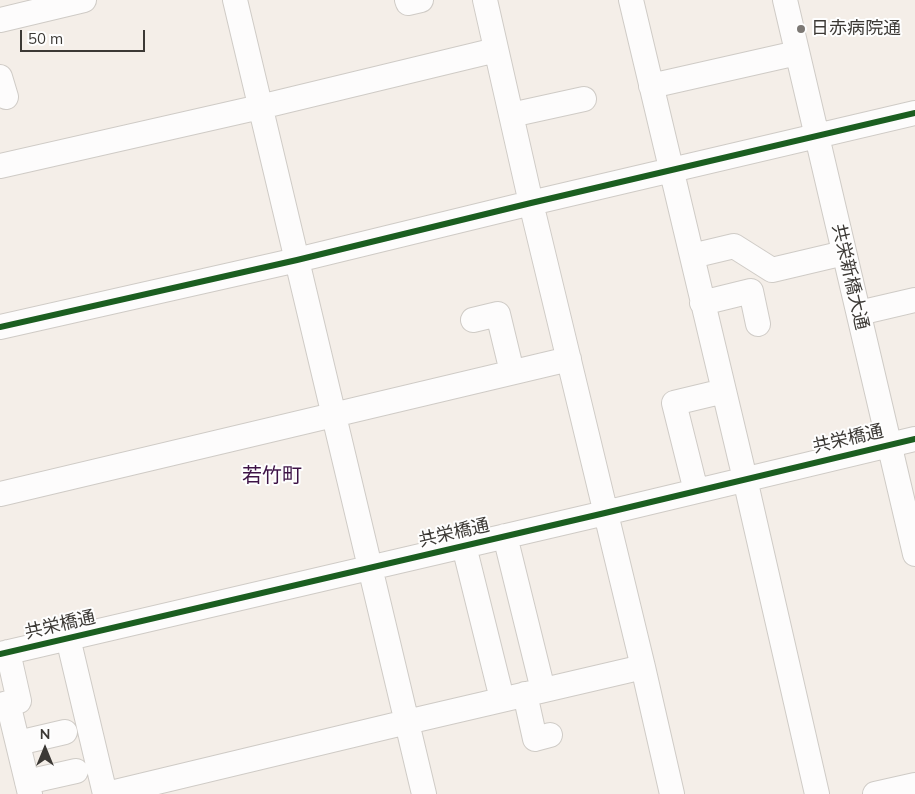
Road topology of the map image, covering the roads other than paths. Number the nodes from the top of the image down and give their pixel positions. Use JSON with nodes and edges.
{"nodes":[{"id":1,"x":84,"y":0,"type":"edge"},
{"id":2,"x":235,"y":0,"type":"edge"},
{"id":3,"x":407,"y":0,"type":"edge"},
{"id":4,"x":421,"y":0,"type":"edge"},
{"id":5,"x":485,"y":0,"type":"edge"},
{"id":6,"x":631,"y":0,"type":"edge"},
{"id":7,"x":785,"y":0,"type":"edge"},
{"id":8,"x":0,"y":20,"type":"edge"},
{"id":9,"x":496,"y":50,"type":"junction"},
{"id":10,"x":797,"y":53,"type":"junction"},
{"id":11,"x":651,"y":86,"type":"junction"},
{"id":12,"x":584,"y":99,"type":"dead end"},
{"id":13,"x":260,"y":107,"type":"junction"},
{"id":14,"x":915,"y":113,"type":"edge"},
{"id":15,"x":512,"y":115,"type":"junction"},
{"id":16,"x":816,"y":136,"type":"junction"},
{"id":17,"x":0,"y":166,"type":"edge"},
{"id":18,"x":671,"y":170,"type":"junction"},
{"id":19,"x":532,"y":203,"type":"junction"},
{"id":20,"x":844,"y":253,"type":"junction"},
{"id":21,"x":692,"y":256,"type":"junction"},
{"id":22,"x":297,"y":260,"type":"junction"},
{"id":23,"x":915,"y":300,"type":"edge"},
{"id":24,"x":702,"y":302,"type":"junction"},
{"id":25,"x":859,"y":313,"type":"junction"},
{"id":26,"x":473,"y":320,"type":"dead end"},
{"id":27,"x":758,"y":324,"type":"dead end"},
{"id":28,"x":0,"y":327,"type":"edge"},
{"id":29,"x":569,"y":359,"type":"junction"},
{"id":30,"x":512,"y":372,"type":"junction"},
{"id":31,"x":724,"y":390,"type":"junction"},
{"id":32,"x":334,"y":415,"type":"junction"},
{"id":33,"x":915,"y":439,"type":"edge"},
{"id":34,"x":890,"y":445,"type":"junction"},
{"id":35,"x":745,"y":479,"type":"junction"},
{"id":36,"x":696,"y":491,"type":"junction"},
{"id":37,"x":0,"y":494,"type":"edge"},
{"id":38,"x":605,"y":513,"type":"junction"},
{"id":39,"x":505,"y":536,"type":"junction"},
{"id":40,"x":464,"y":546,"type":"junction"},
{"id":41,"x":915,"y":554,"type":"edge"},
{"id":42,"x":370,"y":568,"type":"junction"},
{"id":43,"x":68,"y":638,"type":"junction"},
{"id":44,"x":4,"y":653,"type":"edge"},
{"id":45,"x":643,"y":667,"type":"junction"},
{"id":46,"x":534,"y":692,"type":"junction"},
{"id":47,"x":502,"y":699,"type":"junction"},
{"id":48,"x":4,"y":704,"type":"edge"},
{"id":49,"x":407,"y":722,"type":"junction"},
{"id":50,"x":65,"y":732,"type":"dead end"},
{"id":51,"x":550,"y":736,"type":"dead end"},
{"id":52,"x":18,"y":743,"type":"junction"},
{"id":53,"x":76,"y":771,"type":"dead end"},
{"id":54,"x":915,"y":785,"type":"edge"},
{"id":55,"x":29,"y":788,"type":"edge"},
{"id":56,"x":106,"y":794,"type":"edge"},
{"id":57,"x":424,"y":794,"type":"edge"},
{"id":58,"x":672,"y":794,"type":"edge"},
{"id":59,"x":818,"y":794,"type":"edge"},
{"id":60,"x":875,"y":794,"type":"edge"}],
"edges":[{"from":1,"to":8,"type":"street"},
{"from":2,"to":13,"type":"street"},
{"from":3,"to":4,"type":"street"},
{"from":5,"to":9,"type":"street"},
{"from":6,"to":11,"type":"street"},
{"from":7,"to":10,"type":"street","name":"共栄新橋大通"},
{"from":9,"to":13,"type":"street"},
{"from":9,"to":15,"type":"street"},
{"from":10,"to":11,"type":"street"},
{"from":10,"to":16,"type":"street","name":"共栄新橋大通"},
{"from":11,"to":18,"type":"street"},
{"from":12,"to":15,"type":"street"},
{"from":13,"to":17,"type":"street"},
{"from":13,"to":22,"type":"street"},
{"from":14,"to":16,"type":"street"},
{"from":15,"to":19,"type":"street"},
{"from":16,"to":18,"type":"street"},
{"from":16,"to":20,"type":"street","name":"共栄新橋大通"},
{"from":18,"to":19,"type":"street"},
{"from":18,"to":21,"type":"street"},
{"from":19,"to":22,"type":"street"},
{"from":19,"to":29,"type":"street"},
{"from":20,"to":21,"type":"street"},
{"from":20,"to":25,"type":"street","name":"共栄新橋大通"},
{"from":21,"to":24,"type":"street"},
{"from":22,"to":28,"type":"street"},
{"from":22,"to":32,"type":"street"},
{"from":23,"to":25,"type":"street"},
{"from":24,"to":27,"type":"street"},
{"from":24,"to":31,"type":"street"},
{"from":25,"to":34,"type":"street","name":"共栄新橋大通"},
{"from":26,"to":30,"type":"street"},
{"from":29,"to":30,"type":"street"},
{"from":29,"to":38,"type":"street"},
{"from":30,"to":32,"type":"street"},
{"from":31,"to":35,"type":"street"},
{"from":31,"to":36,"type":"street"},
{"from":32,"to":37,"type":"street"},
{"from":32,"to":42,"type":"street"},
{"from":33,"to":34,"type":"street","name":"共栄橋通"},
{"from":34,"to":35,"type":"street","name":"共栄橋通"},
{"from":34,"to":41,"type":"street","name":"共栄新橋大通"},
{"from":35,"to":36,"type":"street","name":"共栄橋通"},
{"from":35,"to":59,"type":"street"},
{"from":36,"to":38,"type":"street","name":"共栄橋通"},
{"from":38,"to":39,"type":"street","name":"共栄橋通"},
{"from":38,"to":45,"type":"street"},
{"from":39,"to":40,"type":"street","name":"共栄橋通"},
{"from":39,"to":46,"type":"street"},
{"from":40,"to":42,"type":"street","name":"共栄橋通"},
{"from":40,"to":47,"type":"street"},
{"from":42,"to":43,"type":"street","name":"共栄橋通"},
{"from":42,"to":49,"type":"street"},
{"from":43,"to":44,"type":"street","name":"共栄橋通"},
{"from":43,"to":56,"type":"street"},
{"from":44,"to":48,"type":"street"},
{"from":45,"to":46,"type":"street"},
{"from":45,"to":58,"type":"street"},
{"from":46,"to":47,"type":"street"},
{"from":46,"to":51,"type":"street"},
{"from":47,"to":49,"type":"street"},
{"from":48,"to":52,"type":"street"},
{"from":49,"to":56,"type":"street"},
{"from":49,"to":57,"type":"street"},
{"from":50,"to":52,"type":"street"},
{"from":52,"to":55,"type":"street"},
{"from":53,"to":55,"type":"street"},
{"from":54,"to":60,"type":"street"}]}
